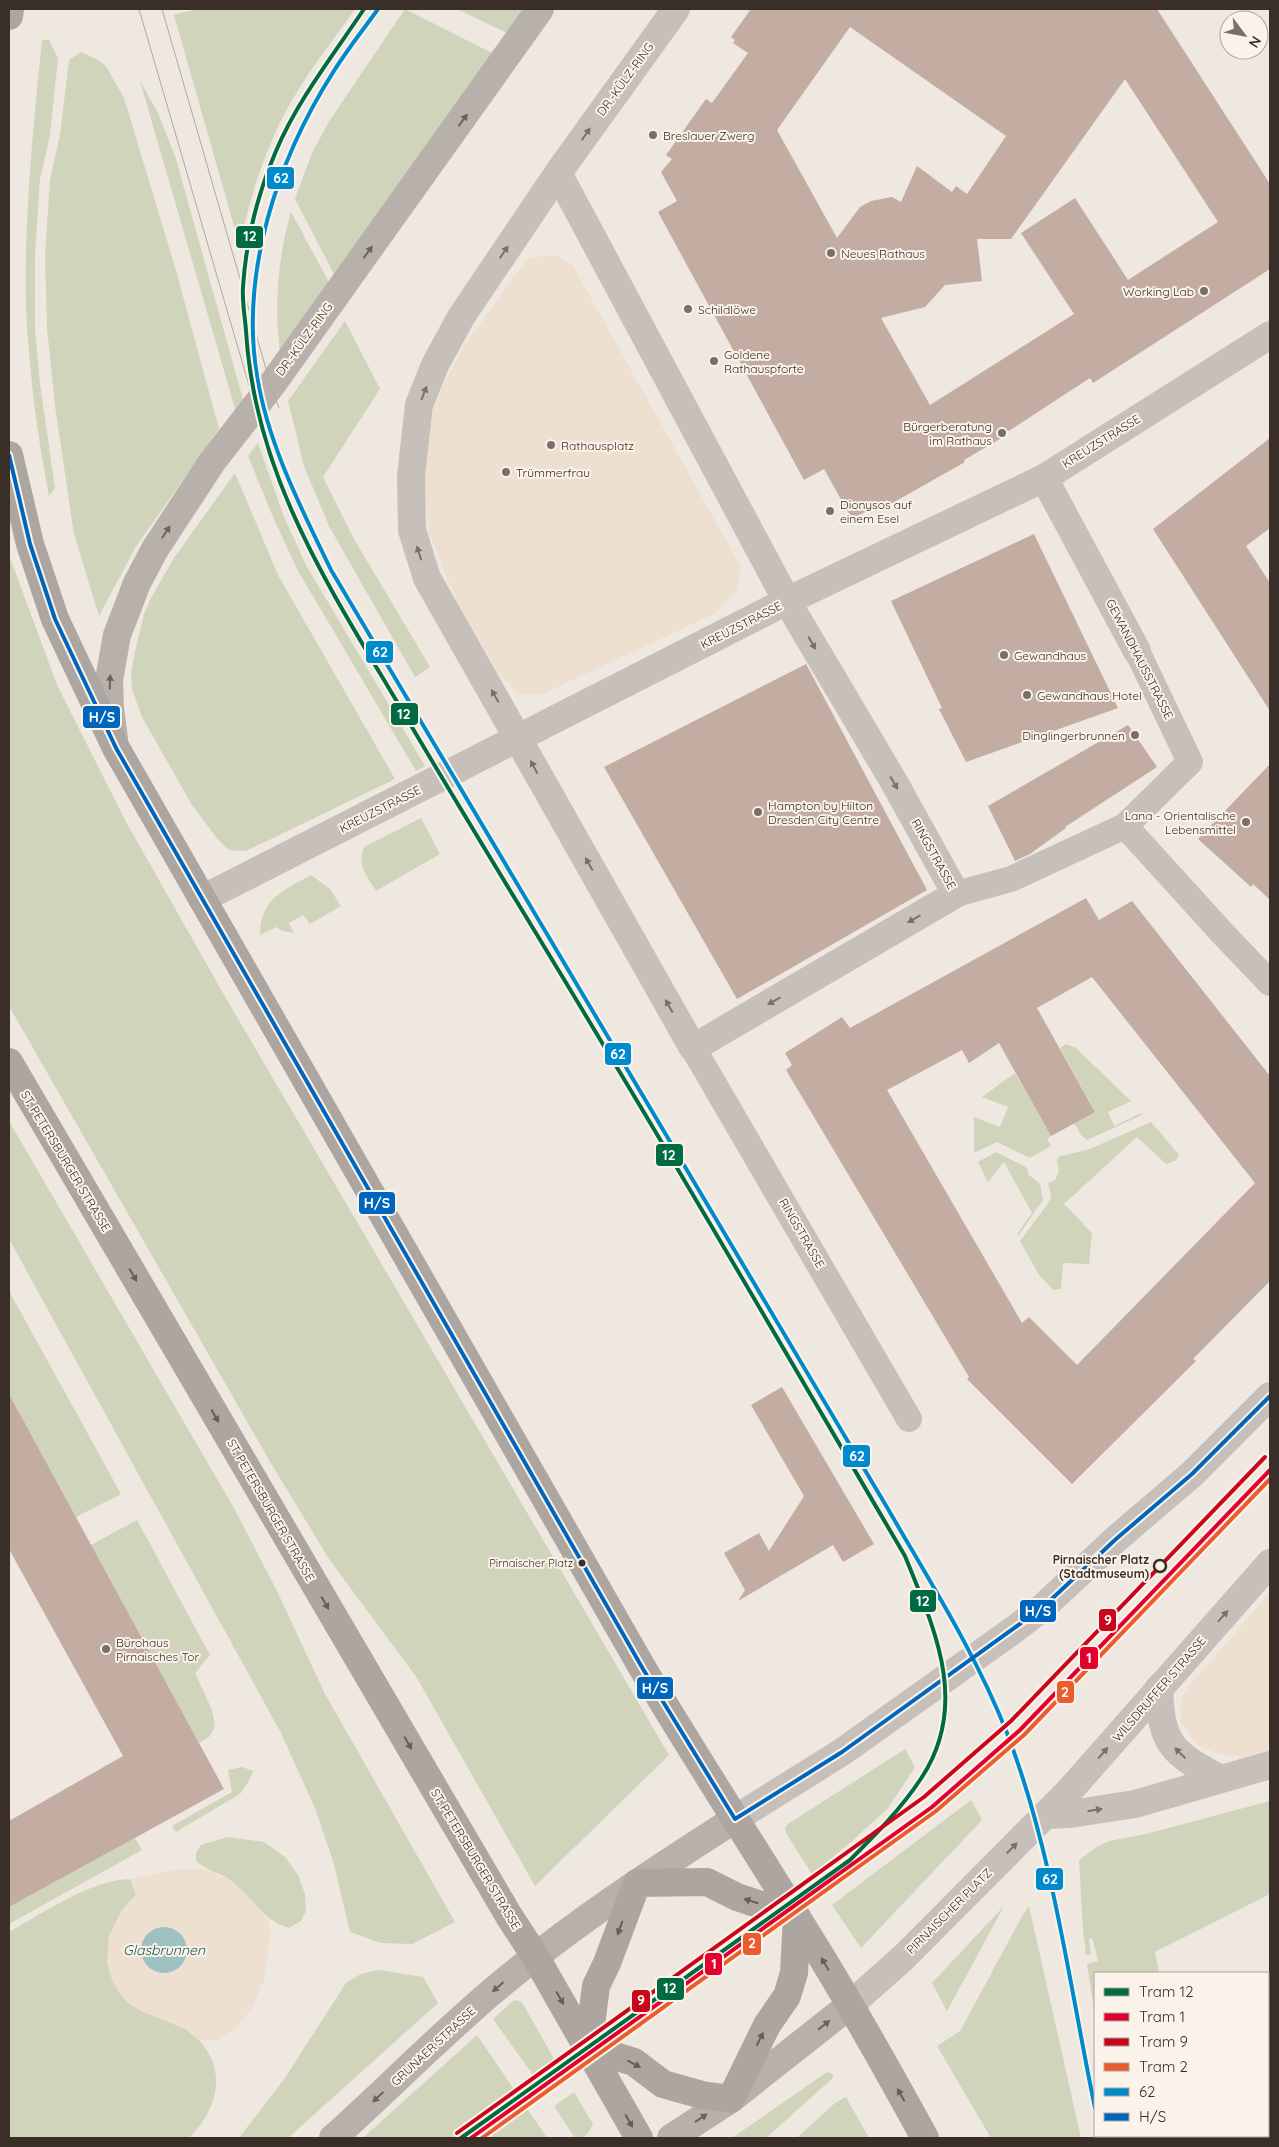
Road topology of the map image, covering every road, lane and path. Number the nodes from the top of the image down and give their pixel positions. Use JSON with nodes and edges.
{"nodes":[{"id":1,"x":10,"y":9,"type":"edge"},
{"id":2,"x":540,"y":9,"type":"edge"},
{"id":3,"x":676,"y":9,"type":"edge"},
{"id":4,"x":9,"y":16,"type":"edge"},
{"id":5,"x":558,"y":173,"type":"junction"},
{"id":6,"x":1270,"y":335,"type":"edge"},
{"id":7,"x":9,"y":456,"type":"edge"},
{"id":8,"x":1044,"y":478,"type":"junction"},
{"id":9,"x":787,"y":601,"type":"junction"},
{"id":10,"x":1137,"y":651,"type":"joint"},
{"id":11,"x":519,"y":738,"type":"junction"},
{"id":12,"x":116,"y":748,"type":"junction"},
{"id":13,"x":1126,"y":826,"type":"junction"},
{"id":14,"x":956,"y":894,"type":"junction"},
{"id":15,"x":202,"y":899,"type":"junction"},
{"id":16,"x":1270,"y":983,"type":"edge"},
{"id":17,"x":693,"y":1048,"type":"junction"},
{"id":18,"x":9,"y":1062,"type":"edge"},
{"id":19,"x":1270,"y":1396,"type":"edge"},
{"id":20,"x":909,"y":1419,"type":"dead end"},
{"id":21,"x":1270,"y":1563,"type":"edge"},
{"id":22,"x":1160,"y":1688,"type":"junction"},
{"id":23,"x":1270,"y":1765,"type":"edge"},
{"id":24,"x":1221,"y":1779,"type":"junction"},
{"id":25,"x":1046,"y":1815,"type":"junction"},
{"id":26,"x":734,"y":1819,"type":"junction"},
{"id":27,"x":637,"y":1883,"type":"junction"},
{"id":28,"x":797,"y":1916,"type":"junction"},
{"id":29,"x":536,"y":1956,"type":"junction"},
{"id":30,"x":850,"y":2006,"type":"junction"},
{"id":31,"x":588,"y":2048,"type":"junction"},
{"id":32,"x":731,"y":2099,"type":"junction"},
{"id":33,"x":333,"y":2138,"type":"edge"},
{"id":34,"x":639,"y":2138,"type":"edge"},
{"id":35,"x":672,"y":2138,"type":"edge"},
{"id":36,"x":925,"y":2138,"type":"edge"}],
"edges":[{"from":1,"to":4,"type":"main road"},
{"from":12,"to":2,"type":"main road","name":"DR.-KÜLZ-RING","one_way":true},
{"from":5,"to":3,"type":"street","name":"DR.-KÜLZ-RING","one_way":true},
{"from":5,"to":9,"type":"street"},
{"from":11,"to":5,"type":"street","name":"DR.-KÜLZ-RING","one_way":true},
{"from":6,"to":8,"type":"street","name":"KREUZSTRASSE"},
{"from":7,"to":12,"type":"main road"},
{"from":8,"to":9,"type":"street","name":"KREUZSTRASSE"},
{"from":8,"to":10,"type":"street","name":"GEWANDHAUSSTRASSE"},
{"from":9,"to":11,"type":"street","name":"KREUZSTRASSE"},
{"from":9,"to":14,"type":"street","name":"RINGSTRASSE","one_way":true},
{"from":10,"to":13,"type":"street","name":"GEWANDHAUSSTRASSE"},
{"from":11,"to":15,"type":"street","name":"KREUZSTRASSE"},
{"from":17,"to":11,"type":"street","name":"RINGSTRASSE","one_way":true},
{"from":12,"to":15,"type":"main road"},
{"from":13,"to":14,"type":"street","name":"GEWANDHAUSSTRASSE"},
{"from":13,"to":16,"type":"street"},
{"from":14,"to":17,"type":"street","name":"RINGSTRASSE","one_way":true},
{"from":15,"to":26,"type":"main road"},
{"from":17,"to":20,"type":"street","name":"RINGSTRASSE"},
{"from":18,"to":29,"type":"main road","name":"ST. PETERSBURGER STRASSE","one_way":true},
{"from":19,"to":26,"type":"street"},
{"from":22,"to":21,"type":"street","name":"WILSDRUFFER STRASSE","one_way":true},
{"from":24,"to":22,"type":"street","one_way":true},
{"from":25,"to":22,"type":"street","name":"WILSDRUFFER STRASSE","one_way":true},
{"from":23,"to":24,"type":"street"},
{"from":25,"to":24,"type":"street","one_way":true},
{"from":30,"to":25,"type":"street","name":"PIRNAISCHER PLATZ","one_way":true},
{"from":26,"to":27,"type":"main road"},
{"from":26,"to":28,"type":"main road"},
{"from":28,"to":27,"type":"main road","one_way":true},
{"from":27,"to":29,"type":"main road"},
{"from":27,"to":31,"type":"main road","one_way":true},
{"from":30,"to":28,"type":"main road","one_way":true},
{"from":32,"to":28,"type":"main road","one_way":true},
{"from":29,"to":31,"type":"main road","one_way":true},
{"from":29,"to":33,"type":"main road","name":"GRUNAER STRASSE","one_way":true},
{"from":32,"to":30,"type":"main road","name":"PIRNAISCHER PLATZ","one_way":true},
{"from":36,"to":30,"type":"main road","one_way":true},
{"from":31,"to":32,"type":"main road","one_way":true},
{"from":31,"to":34,"type":"main road","one_way":true},
{"from":35,"to":32,"type":"main road","name":"PIRNAISCHER PLATZ","one_way":true}]}
